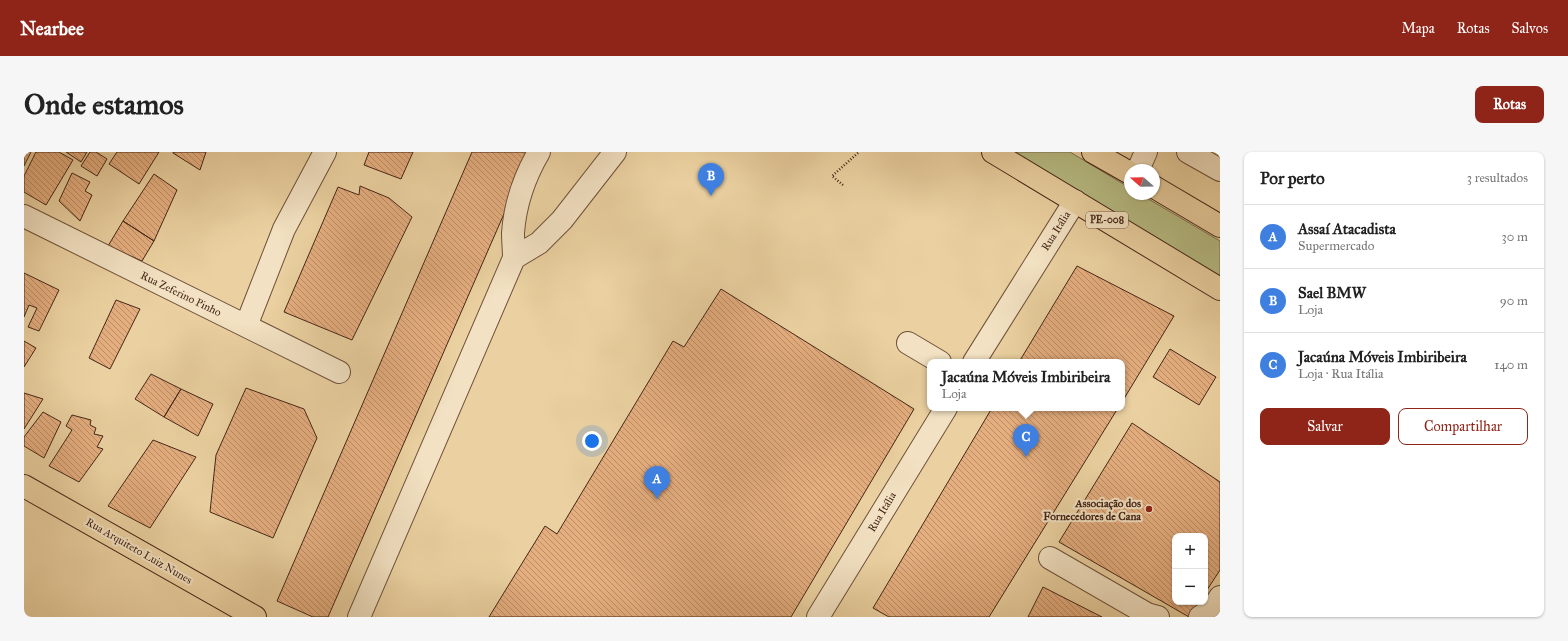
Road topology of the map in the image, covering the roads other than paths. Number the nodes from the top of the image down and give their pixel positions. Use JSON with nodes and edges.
{"nodes":[{"id":1,"x":324,"y":152,"type":"edge"},
{"id":2,"x":539,"y":152,"type":"edge"},
{"id":3,"x":615,"y":152,"type":"edge"},
{"id":4,"x":993,"y":152,"type":"edge"},
{"id":5,"x":1093,"y":152,"type":"edge"},
{"id":6,"x":1146,"y":152,"type":"edge"},
{"id":7,"x":1188,"y":152,"type":"edge"},
{"id":8,"x":1141,"y":164,"type":"edge"},
{"id":9,"x":1124,"y":170,"type":"edge"},
{"id":10,"x":1220,"y":170,"type":"edge"},
{"id":11,"x":1160,"y":191,"type":"edge"},
{"id":12,"x":1075,"y":201,"type":"junction"},
{"id":13,"x":24,"y":216,"type":"edge"},
{"id":14,"x":1220,"y":226,"type":"edge"},
{"id":15,"x":514,"y":258,"type":"junction"},
{"id":16,"x":1220,"y":289,"type":"edge"},
{"id":17,"x":246,"y":326,"type":"junction"},
{"id":18,"x":908,"y":343,"type":"dead end"},
{"id":19,"x":935,"y":359,"type":"edge"},
{"id":20,"x":976,"y":359,"type":"edge"},
{"id":21,"x":339,"y":372,"type":"dead end"},
{"id":22,"x":944,"y":411,"type":"edge"},
{"id":23,"x":24,"y":486,"type":"edge"},
{"id":24,"x":1050,"y":558,"type":"dead end"},
{"id":25,"x":1220,"y":597,"type":"edge"},
{"id":26,"x":255,"y":617,"type":"edge"},
{"id":27,"x":359,"y":617,"type":"edge"},
{"id":28,"x":818,"y":617,"type":"edge"},
{"id":29,"x":1158,"y":617,"type":"edge"},
{"id":30,"x":1200,"y":617,"type":"edge"}],
"edges":[{"from":1,"to":17,"type":"street"},
{"from":2,"to":15,"type":"street"},
{"from":3,"to":15,"type":"street"},
{"from":4,"to":12,"type":"main road","number":"PE-008"},
{"from":5,"to":9,"type":"main road"},
{"from":6,"to":8,"type":"street"},
{"from":7,"to":10,"type":"street"},
{"from":11,"to":14,"type":"main road"},
{"from":12,"to":16,"type":"main road","number":"PE-008"},
{"from":12,"to":20,"type":"street","name":"Rua Itália"},
{"from":13,"to":17,"type":"street","name":"Rua Zeferino Pinho"},
{"from":15,"to":27,"type":"street"},
{"from":17,"to":21,"type":"street","name":"Rua Zeferino Pinho"},
{"from":18,"to":19,"type":"street"},
{"from":22,"to":28,"type":"street","name":"Rua Itália"},
{"from":23,"to":26,"type":"main road","name":"Rua Arquiteto Luiz Nunes"},
{"from":24,"to":29,"type":"street"},
{"from":25,"to":30,"type":"street"}]}
